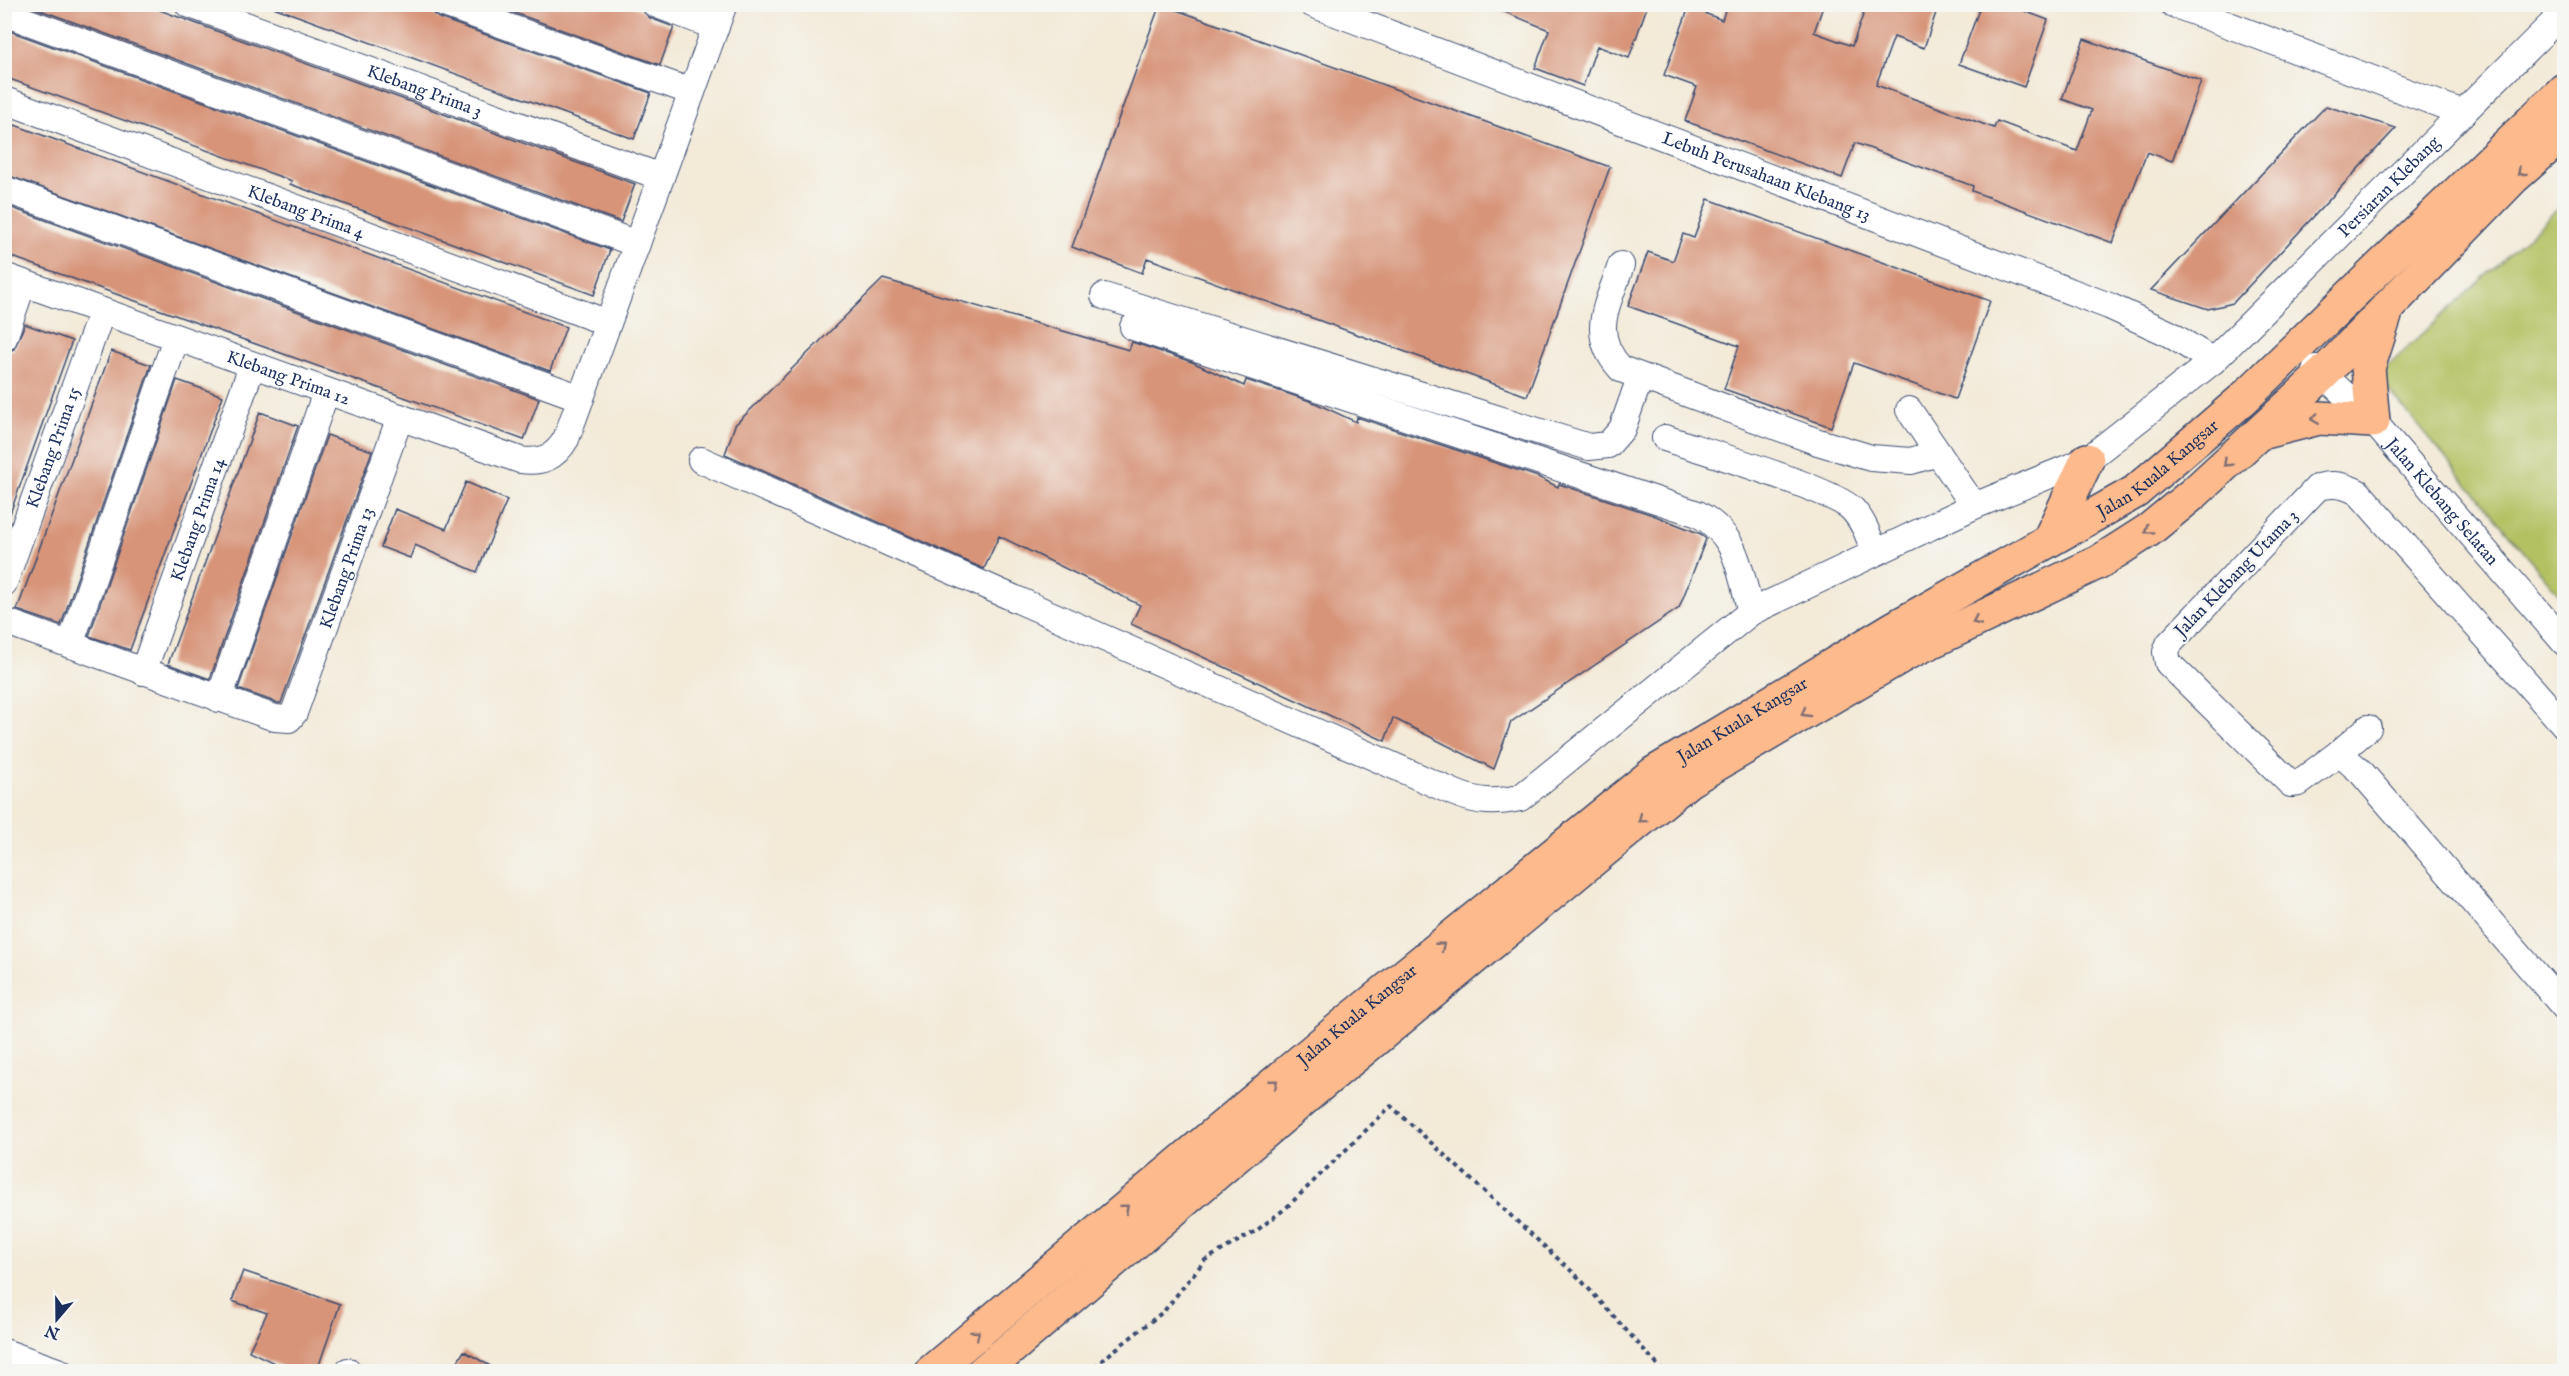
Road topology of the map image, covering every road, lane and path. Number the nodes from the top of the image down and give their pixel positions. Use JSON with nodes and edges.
{"nodes":[{"id":1,"x":188,"y":4,"type":"edge"},
{"id":2,"x":444,"y":4,"type":"edge"},
{"id":3,"x":655,"y":4,"type":"edge"},
{"id":4,"x":1312,"y":4,"type":"edge"},
{"id":5,"x":2173,"y":4,"type":"edge"},
{"id":6,"x":4,"y":12,"type":"edge"},
{"id":7,"x":2565,"y":12,"type":"edge"},
{"id":8,"x":720,"y":16,"type":"edge"},
{"id":9,"x":2565,"y":90,"type":"edge"},
{"id":10,"x":692,"y":92,"type":"junction"},
{"id":11,"x":4,"y":100,"type":"edge"},
{"id":12,"x":2463,"y":113,"type":"junction"},
{"id":13,"x":2565,"y":132,"type":"edge"},
{"id":14,"x":661,"y":177,"type":"junction"},
{"id":15,"x":4,"y":189,"type":"edge"},
{"id":16,"x":2459,"y":192,"type":"junction"},
{"id":17,"x":637,"y":244,"type":"junction"},
{"id":18,"x":1621,"y":265,"type":"dead end"},
{"id":19,"x":14,"y":279,"type":"edge"},
{"id":20,"x":1104,"y":296,"type":"dead end"},
{"id":21,"x":2389,"y":307,"type":"junction"},
{"id":22,"x":102,"y":311,"type":"junction"},
{"id":23,"x":608,"y":323,"type":"junction"},
{"id":24,"x":1132,"y":327,"type":"dead end"},
{"id":25,"x":4,"y":338,"type":"edge"},
{"id":26,"x":176,"y":338,"type":"junction"},
{"id":27,"x":2213,"y":362,"type":"junction"},
{"id":28,"x":252,"y":366,"type":"junction"},
{"id":29,"x":2319,"y":371,"type":"junction"},
{"id":30,"x":1640,"y":378,"type":"junction"},
{"id":31,"x":326,"y":392,"type":"junction"},
{"id":32,"x":581,"y":398,"type":"junction"},
{"id":33,"x":1909,"y":410,"type":"dead end"},
{"id":34,"x":2226,"y":415,"type":"junction"},
{"id":35,"x":400,"y":417,"type":"junction"},
{"id":36,"x":2373,"y":421,"type":"junction"},
{"id":37,"x":2259,"y":433,"type":"junction"},
{"id":38,"x":1665,"y":438,"type":"dead end"},
{"id":39,"x":1938,"y":453,"type":"junction"},
{"id":40,"x":701,"y":460,"type":"dead end"},
{"id":41,"x":2087,"y":460,"type":"junction"},
{"id":42,"x":1974,"y":506,"type":"junction"},
{"id":43,"x":2049,"y":540,"type":"junction"},
{"id":44,"x":1874,"y":551,"type":"junction"},
{"id":45,"x":4,"y":583,"type":"edge"},
{"id":46,"x":1751,"y":612,"type":"junction"},
{"id":47,"x":4,"y":621,"type":"edge"},
{"id":48,"x":2565,"y":642,"type":"edge"},
{"id":49,"x":70,"y":645,"type":"junction"},
{"id":50,"x":143,"y":672,"type":"junction"},
{"id":51,"x":219,"y":699,"type":"junction"},
{"id":52,"x":2565,"y":725,"type":"edge"},
{"id":53,"x":2368,"y":728,"type":"dead end"},
{"id":54,"x":2340,"y":753,"type":"junction"},
{"id":55,"x":2565,"y":1007,"type":"edge"},
{"id":56,"x":4,"y":1352,"type":"edge"},
{"id":57,"x":60,"y":1371,"type":"edge"},
{"id":58,"x":931,"y":1371,"type":"edge"},
{"id":59,"x":983,"y":1371,"type":"edge"},
{"id":60,"x":1087,"y":1371,"type":"edge"},
{"id":61,"x":1664,"y":1371,"type":"edge"}],
"edges":[{"from":1,"to":14,"type":"street","name":"Klebang Prima 3"},
{"from":2,"to":10,"type":"street"},
{"from":3,"to":8,"type":"street"},
{"from":4,"to":27,"type":"street","name":"Lebuh Perusahaan Klebang 13"},
{"from":5,"to":12,"type":"street"},
{"from":6,"to":17,"type":"street"},
{"from":7,"to":12,"type":"street","name":"Persiaran Klebang"},
{"from":8,"to":10,"type":"street"},
{"from":9,"to":16,"type":"highway","name":"Jalan Kuala Kangsar"},
{"from":10,"to":14,"type":"street"},
{"from":11,"to":23,"type":"street","name":"Klebang Prima 4"},
{"from":12,"to":27,"type":"street","name":"Persiaran Klebang"},
{"from":13,"to":21,"type":"highway","name":"Jalan Kuala Kangsar","one_way":true},
{"from":14,"to":17,"type":"street"},
{"from":15,"to":32,"type":"street"},
{"from":16,"to":29,"type":"highway"},
{"from":16,"to":34,"type":"highway","name":"Jalan Kuala Kangsar"},
{"from":17,"to":23,"type":"street"},
{"from":18,"to":30,"type":"street"},
{"from":19,"to":22,"type":"street","name":"Klebang Prima 12"},
{"from":19,"to":25,"type":"street"},
{"from":20,"to":30,"type":"street"},
{"from":21,"to":29,"type":"highway","name":"Jalan Kuala Kangsar"},
{"from":21,"to":36,"type":"highway"},
{"from":22,"to":26,"type":"street","name":"Klebang Prima 12"},
{"from":22,"to":45,"type":"street","name":"Klebang Prima 15"},
{"from":23,"to":32,"type":"street"},
{"from":24,"to":46,"type":"street"},
{"from":26,"to":28,"type":"street","name":"Klebang Prima 12"},
{"from":26,"to":49,"type":"street"},
{"from":27,"to":41,"type":"street","name":"Persiaran Klebang"},
{"from":28,"to":31,"type":"street","name":"Klebang Prima 12"},
{"from":28,"to":50,"type":"street","name":"Klebang Prima 14"},
{"from":29,"to":34,"type":"highway"},
{"from":29,"to":36,"type":"street","name":"Jalan Klebang Selatan"},
{"from":29,"to":37,"type":"highway","name":"Jalan Kuala Kangsar"},
{"from":30,"to":39,"type":"street"},
{"from":31,"to":35,"type":"street","name":"Klebang Prima 12"},
{"from":31,"to":51,"type":"street"},
{"from":32,"to":35,"type":"street","name":"Klebang Prima 12"},
{"from":33,"to":39,"type":"street"},
{"from":34,"to":43,"type":"highway","name":"Jalan Kuala Kangsar"},
{"from":35,"to":51,"type":"street","name":"Klebang Prima 13"},
{"from":36,"to":37,"type":"highway","one_way":true},
{"from":36,"to":48,"type":"street","name":"Jalan Klebang Selatan"},
{"from":37,"to":59,"type":"highway","name":"Jalan Kuala Kangsar","one_way":true},
{"from":38,"to":44,"type":"street"},
{"from":39,"to":42,"type":"street"},
{"from":40,"to":46,"type":"street","name":"Persiaran Klebang"},
{"from":41,"to":42,"type":"street","name":"Persiaran Klebang"},
{"from":41,"to":43,"type":"highway"},
{"from":42,"to":44,"type":"street","name":"Persiaran Klebang"},
{"from":58,"to":43,"type":"highway","name":"Jalan Kuala Kangsar","one_way":true},
{"from":44,"to":46,"type":"street","name":"Persiaran Klebang"},
{"from":47,"to":49,"type":"street"},
{"from":49,"to":50,"type":"street"},
{"from":50,"to":51,"type":"street"},
{"from":52,"to":54,"type":"street","name":"Jalan Klebang Utama 3"},
{"from":53,"to":54,"type":"street"},
{"from":54,"to":55,"type":"street"},
{"from":56,"to":57,"type":"street"},
{"from":60,"to":61,"type":"path"}]}
